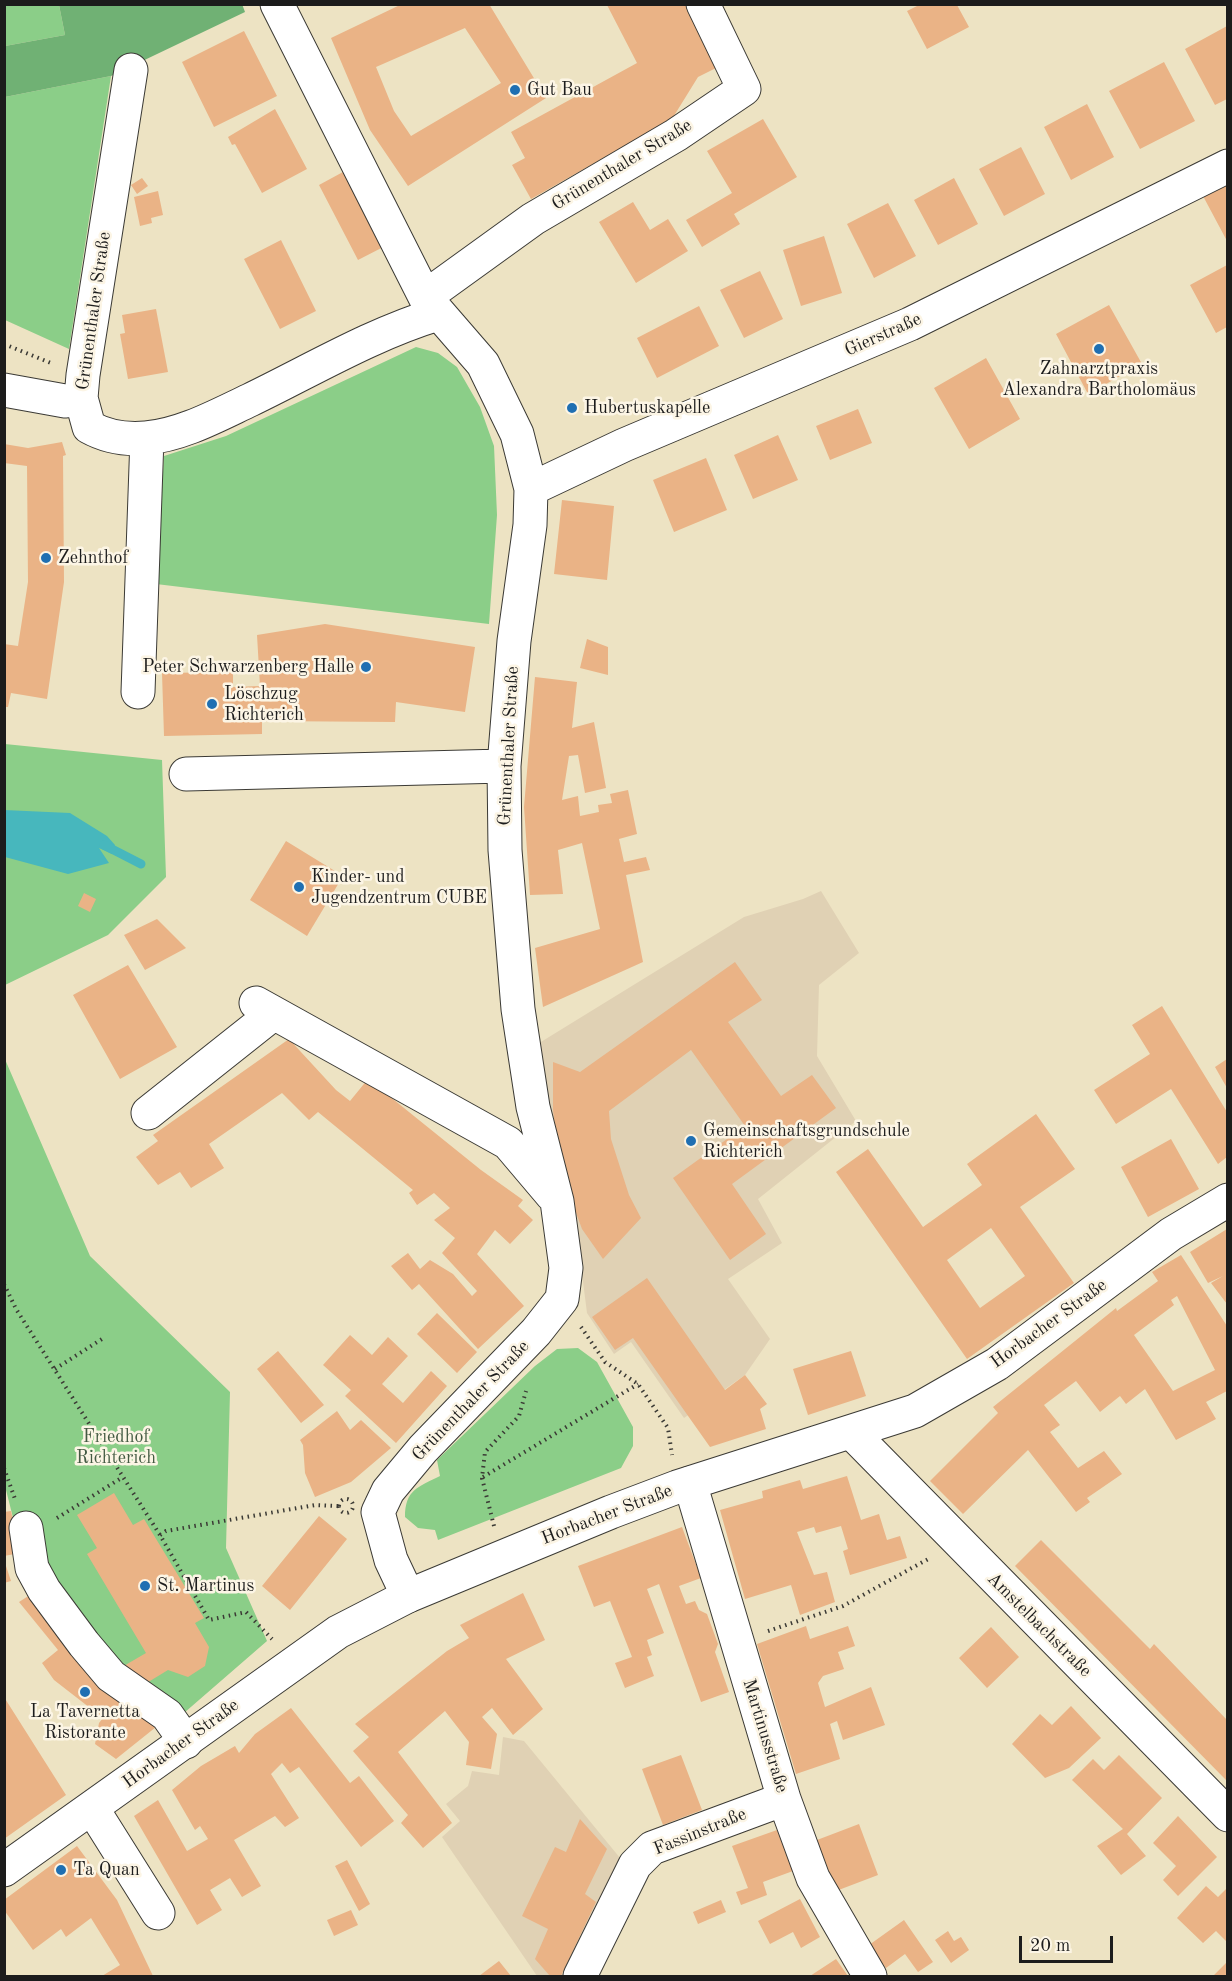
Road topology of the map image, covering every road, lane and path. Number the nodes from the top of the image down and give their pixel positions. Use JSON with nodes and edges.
{"nodes":[{"id":1,"x":277,"y":4,"type":"edge"},
{"id":2,"x":703,"y":4,"type":"edge"},
{"id":3,"x":131,"y":70,"type":"dead end"},
{"id":4,"x":1227,"y":166,"type":"edge"},
{"id":5,"x":432,"y":305,"type":"junction"},
{"id":6,"x":4,"y":344,"type":"edge"},
{"id":7,"x":82,"y":386,"type":"junction"},
{"id":8,"x":4,"y":390,"type":"edge"},
{"id":9,"x":147,"y":438,"type":"junction"},
{"id":10,"x":531,"y":489,"type":"junction"},
{"id":11,"x":138,"y":692,"type":"dead end"},
{"id":12,"x":504,"y":766,"type":"junction"},
{"id":13,"x":186,"y":774,"type":"dead end"},
{"id":14,"x":148,"y":1113,"type":"dead end"},
{"id":15,"x":1227,"y":1200,"type":"edge"},
{"id":16,"x":557,"y":1201,"type":"junction"},
{"id":17,"x":4,"y":1284,"type":"edge"},
{"id":18,"x":6,"y":1294,"type":"edge"},
{"id":19,"x":562,"y":1299,"type":"junction"},
{"id":20,"x":102,"y":1339,"type":"dead end"},
{"id":21,"x":514,"y":1355,"type":"junction"},
{"id":22,"x":55,"y":1369,"type":"junction"},
{"id":23,"x":638,"y":1384,"type":"junction"},
{"id":24,"x":852,"y":1433,"type":"junction"},
{"id":25,"x":123,"y":1477,"type":"junction"},
{"id":26,"x":482,"y":1478,"type":"junction"},
{"id":27,"x":684,"y":1485,"type":"junction"},
{"id":28,"x":338,"y":1506,"type":"dead end"},
{"id":29,"x":26,"y":1528,"type":"joint"},
{"id":30,"x":160,"y":1534,"type":"junction"},
{"id":31,"x":507,"y":1554,"type":"junction"},
{"id":32,"x":909,"y":1569,"type":"dead end"},
{"id":33,"x":408,"y":1596,"type":"junction"},
{"id":34,"x":736,"y":1642,"type":"junction"},
{"id":35,"x":290,"y":1665,"type":"junction"},
{"id":36,"x":186,"y":1742,"type":"junction"},
{"id":37,"x":784,"y":1799,"type":"junction"},
{"id":38,"x":92,"y":1808,"type":"junction"},
{"id":39,"x":1227,"y":1815,"type":"edge"},
{"id":40,"x":4,"y":1870,"type":"edge"},
{"id":41,"x":158,"y":1913,"type":"dead end"},
{"id":42,"x":580,"y":1977,"type":"edge"},
{"id":43,"x":870,"y":1977,"type":"edge"}],
"edges":[{"from":1,"to":5,"type":"street","name":"Grünenthaler Straße"},
{"from":2,"to":5,"type":"street","name":"Grünenthaler Straße"},
{"from":3,"to":7,"type":"street","name":"Grünenthaler Straße"},
{"from":4,"to":10,"type":"street","name":"Gierstraße"},
{"from":5,"to":9,"type":"street","name":"Grünenthaler Straße"},
{"from":5,"to":10,"type":"street","name":"Grünenthaler Straße"},
{"from":6,"to":7,"type":"path"},
{"from":7,"to":8,"type":"street"},
{"from":7,"to":9,"type":"street","name":"Grünenthaler Straße"},
{"from":9,"to":11,"type":"street"},
{"from":10,"to":12,"type":"street","name":"Grünenthaler Straße"},
{"from":12,"to":13,"type":"street"},
{"from":12,"to":16,"type":"street","name":"Grünenthaler Straße"},
{"from":14,"to":16,"type":"street"},
{"from":15,"to":24,"type":"street","name":"Horbacher Straße"},
{"from":16,"to":19,"type":"street","name":"Grünenthaler Straße"},
{"from":17,"to":18,"type":"path"},
{"from":18,"to":22,"type":"path"},
{"from":19,"to":21,"type":"street","name":"Grünenthaler Straße"},
{"from":19,"to":23,"type":"path"},
{"from":20,"to":22,"type":"path"},
{"from":21,"to":26,"type":"path"},
{"from":21,"to":33,"type":"street","name":"Grünenthaler Straße"},
{"from":22,"to":25,"type":"path"},
{"from":23,"to":26,"type":"path"},
{"from":23,"to":27,"type":"path"},
{"from":24,"to":27,"type":"street","name":"Horbacher Straße"},
{"from":24,"to":39,"type":"street","name":"Amstelbachstraße"},
{"from":25,"to":29,"type":"path"},
{"from":25,"to":30,"type":"path"},
{"from":26,"to":31,"type":"path"},
{"from":27,"to":31,"type":"street","name":"Horbacher Straße"},
{"from":27,"to":34,"type":"street","name":"Martinusstraße"},
{"from":28,"to":30,"type":"path"},
{"from":29,"to":36,"type":"street"},
{"from":30,"to":35,"type":"path"},
{"from":31,"to":33,"type":"street","name":"Horbacher Straße"},
{"from":32,"to":34,"type":"path"},
{"from":33,"to":35,"type":"street","name":"Horbacher Straße"},
{"from":34,"to":37,"type":"street","name":"Martinusstraße"},
{"from":35,"to":36,"type":"street","name":"Horbacher Straße"},
{"from":36,"to":38,"type":"street","name":"Horbacher Straße"},
{"from":37,"to":42,"type":"street","name":"Fassinstraße"},
{"from":37,"to":43,"type":"street","name":"Martinusstraße"},
{"from":38,"to":40,"type":"street","name":"Horbacher Straße"},
{"from":38,"to":41,"type":"street"}]}
